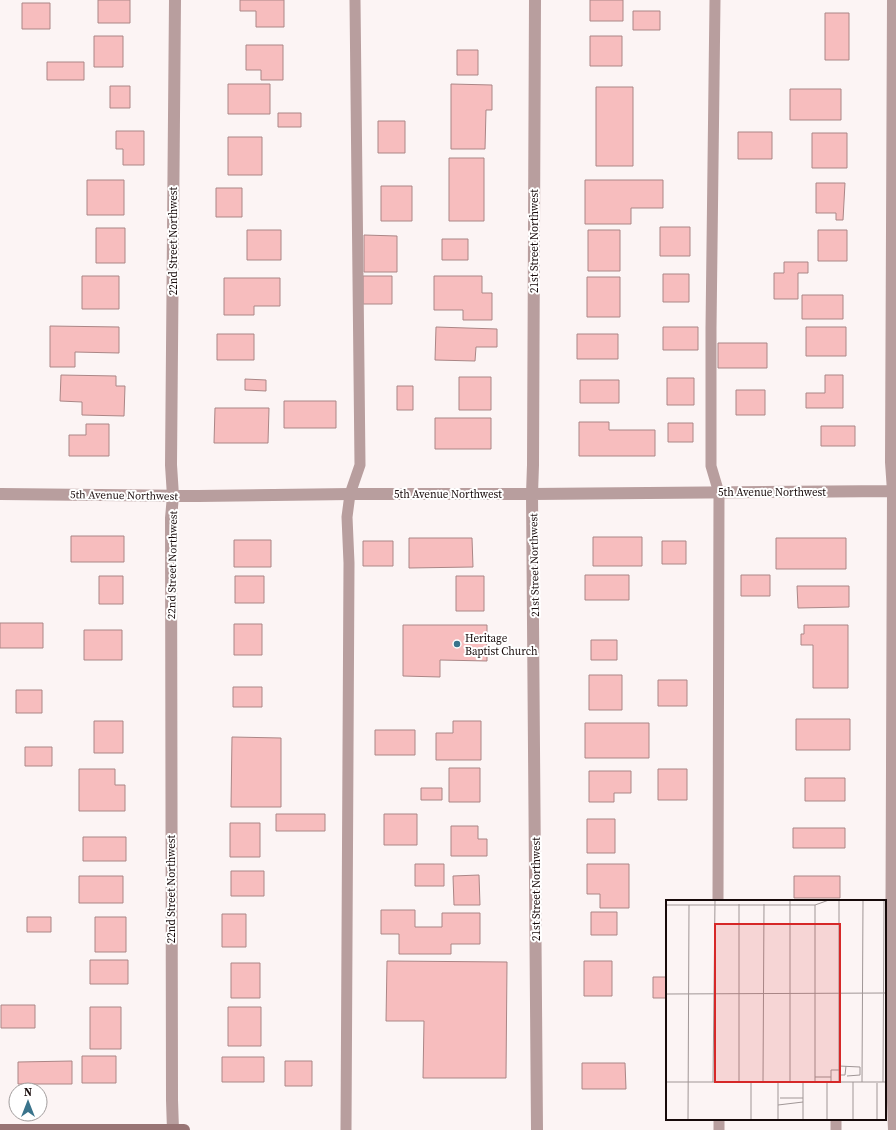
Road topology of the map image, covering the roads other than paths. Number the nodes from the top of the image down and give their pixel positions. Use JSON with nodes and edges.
{"nodes":[{"id":1,"x":175,"y":0,"type":"edge"},
{"id":2,"x":355,"y":0,"type":"edge"},
{"id":3,"x":535,"y":0,"type":"edge"},
{"id":4,"x":715,"y":0,"type":"edge"},
{"id":5,"x":893,"y":0,"type":"edge"},
{"id":6,"x":895,"y":491,"type":"edge"},
{"id":7,"x":719,"y":493,"type":"junction"},
{"id":8,"x":0,"y":494,"type":"edge"},
{"id":9,"x":350,"y":494,"type":"junction"},
{"id":10,"x":532,"y":494,"type":"junction"},
{"id":11,"x":173,"y":496,"type":"junction"},
{"id":12,"x":718,"y":900,"type":"edge"},
{"id":13,"x":894,"y":1016,"type":"edge"},
{"id":14,"x":888,"y":1044,"type":"edge"},
{"id":15,"x":894,"y":1080,"type":"edge"},
{"id":16,"x":0,"y":1130,"type":"edge"},
{"id":17,"x":173,"y":1130,"type":"edge"},
{"id":18,"x":184,"y":1130,"type":"edge"},
{"id":19,"x":346,"y":1130,"type":"edge"},
{"id":20,"x":537,"y":1130,"type":"edge"},
{"id":21,"x":894,"y":1130,"type":"edge"}],
"edges":[{"from":1,"to":11,"type":"street","name":"22nd Street Northwest"},
{"from":2,"to":9,"type":"lane"},
{"from":3,"to":10,"type":"street","name":"21st Street Northwest"},
{"from":4,"to":7,"type":"lane"},
{"from":5,"to":6,"type":"street"},
{"from":6,"to":7,"type":"street","name":"5th Avenue Northwest"},
{"from":6,"to":13,"type":"street"},
{"from":7,"to":10,"type":"street","name":"5th Avenue Northwest"},
{"from":7,"to":12,"type":"lane"},
{"from":8,"to":11,"type":"street","name":"5th Avenue Northwest"},
{"from":9,"to":10,"type":"street","name":"5th Avenue Northwest"},
{"from":9,"to":11,"type":"street","name":"5th Avenue Northwest"},
{"from":9,"to":19,"type":"lane"},
{"from":10,"to":20,"type":"street","name":"21st Street Northwest"},
{"from":11,"to":17,"type":"street","name":"22nd Street Northwest"},
{"from":13,"to":14,"type":"street"},
{"from":14,"to":15,"type":"street"},
{"from":15,"to":21,"type":"street"},
{"from":16,"to":17,"type":"main road"},
{"from":17,"to":18,"type":"main road"}]}
